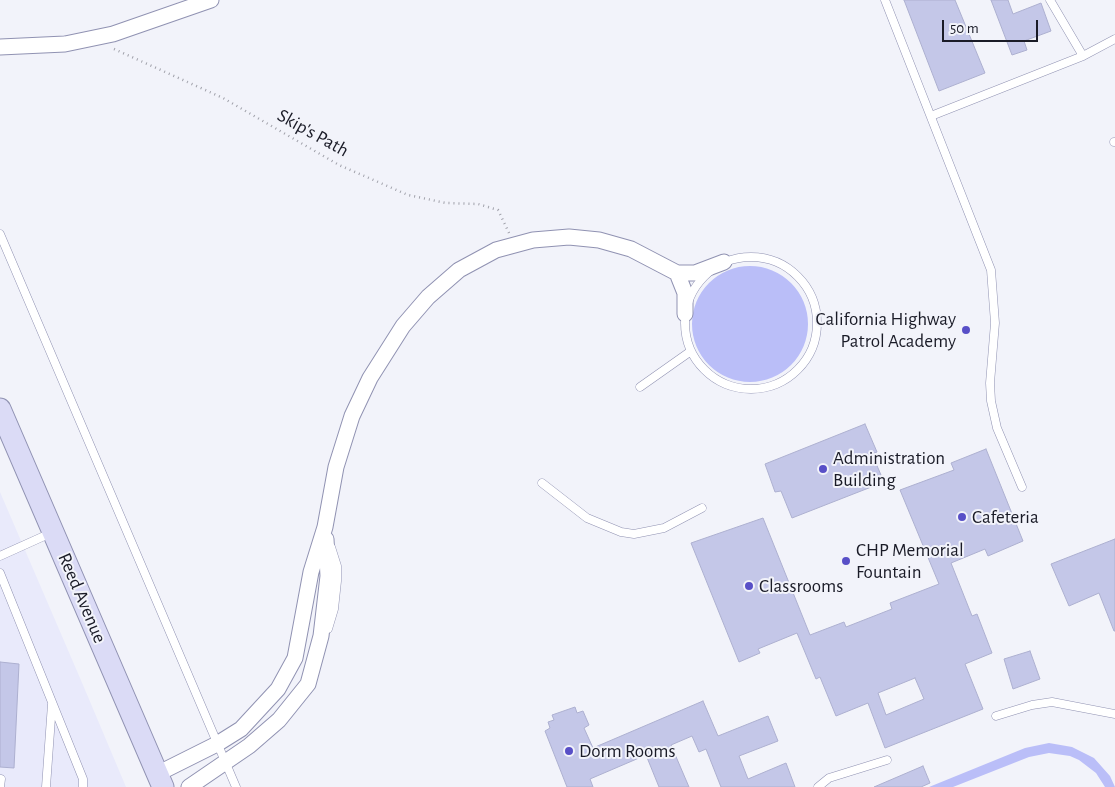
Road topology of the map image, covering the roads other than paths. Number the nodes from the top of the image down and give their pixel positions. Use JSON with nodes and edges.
{"nodes":[{"id":1,"x":211,"y":0,"type":"edge"},
{"id":2,"x":886,"y":0,"type":"edge"},
{"id":3,"x":1050,"y":0,"type":"edge"},
{"id":4,"x":1115,"y":39,"type":"edge"},
{"id":5,"x":0,"y":47,"type":"edge"},
{"id":6,"x":1083,"y":56,"type":"junction"},
{"id":7,"x":931,"y":116,"type":"junction"},
{"id":8,"x":0,"y":234,"type":"edge"},
{"id":9,"x":724,"y":262,"type":"junction"},
{"id":10,"x":677,"y":273,"type":"junction"},
{"id":11,"x":685,"y":314,"type":"junction"},
{"id":12,"x":691,"y":351,"type":"junction"},
{"id":13,"x":640,"y":387,"type":"dead end"},
{"id":14,"x":0,"y":409,"type":"edge"},
{"id":15,"x":542,"y":483,"type":"dead end"},
{"id":16,"x":1022,"y":488,"type":"dead end"},
{"id":17,"x":702,"y":508,"type":"dead end"},
{"id":18,"x":325,"y":527,"type":"junction"},
{"id":19,"x":53,"y":532,"type":"junction"},
{"id":20,"x":0,"y":556,"type":"edge"},
{"id":21,"x":0,"y":573,"type":"edge"},
{"id":22,"x":52,"y":702,"type":"junction"},
{"id":23,"x":1115,"y":714,"type":"edge"},
{"id":24,"x":996,"y":716,"type":"dead end"},
{"id":25,"x":217,"y":744,"type":"junction"},
{"id":26,"x":887,"y":760,"type":"dead end"},
{"id":27,"x":225,"y":764,"type":"junction"},
{"id":28,"x":159,"y":783,"type":"edge"},
{"id":29,"x":46,"y":787,"type":"edge"},
{"id":30,"x":84,"y":787,"type":"edge"},
{"id":31,"x":190,"y":787,"type":"edge"},
{"id":32,"x":236,"y":787,"type":"edge"},
{"id":33,"x":818,"y":787,"type":"edge"}],
"edges":[{"from":1,"to":5,"type":"street"},
{"from":2,"to":7,"type":"lane"},
{"from":3,"to":6,"type":"lane"},
{"from":4,"to":6,"type":"lane"},
{"from":6,"to":7,"type":"lane"},
{"from":7,"to":16,"type":"lane"},
{"from":8,"to":25,"type":"lane"},
{"from":9,"to":10,"type":"street"},
{"from":9,"to":11,"type":"lane"},
{"from":9,"to":12,"type":"lane"},
{"from":10,"to":11,"type":"street"},
{"from":10,"to":18,"type":"street"},
{"from":11,"to":12,"type":"lane"},
{"from":12,"to":13,"type":"lane"},
{"from":14,"to":19,"type":"street","name":"Reed Avenue"},
{"from":15,"to":17,"type":"lane"},
{"from":18,"to":25,"type":"street"},
{"from":18,"to":27,"type":"street"},
{"from":19,"to":20,"type":"lane"},
{"from":19,"to":28,"type":"street","name":"Reed Avenue"},
{"from":21,"to":22,"type":"lane"},
{"from":22,"to":29,"type":"lane"},
{"from":22,"to":30,"type":"lane"},
{"from":23,"to":24,"type":"lane"},
{"from":25,"to":27,"type":"lane"},
{"from":25,"to":28,"type":"street"},
{"from":26,"to":33,"type":"lane"},
{"from":27,"to":31,"type":"street"},
{"from":27,"to":32,"type":"lane"}]}
